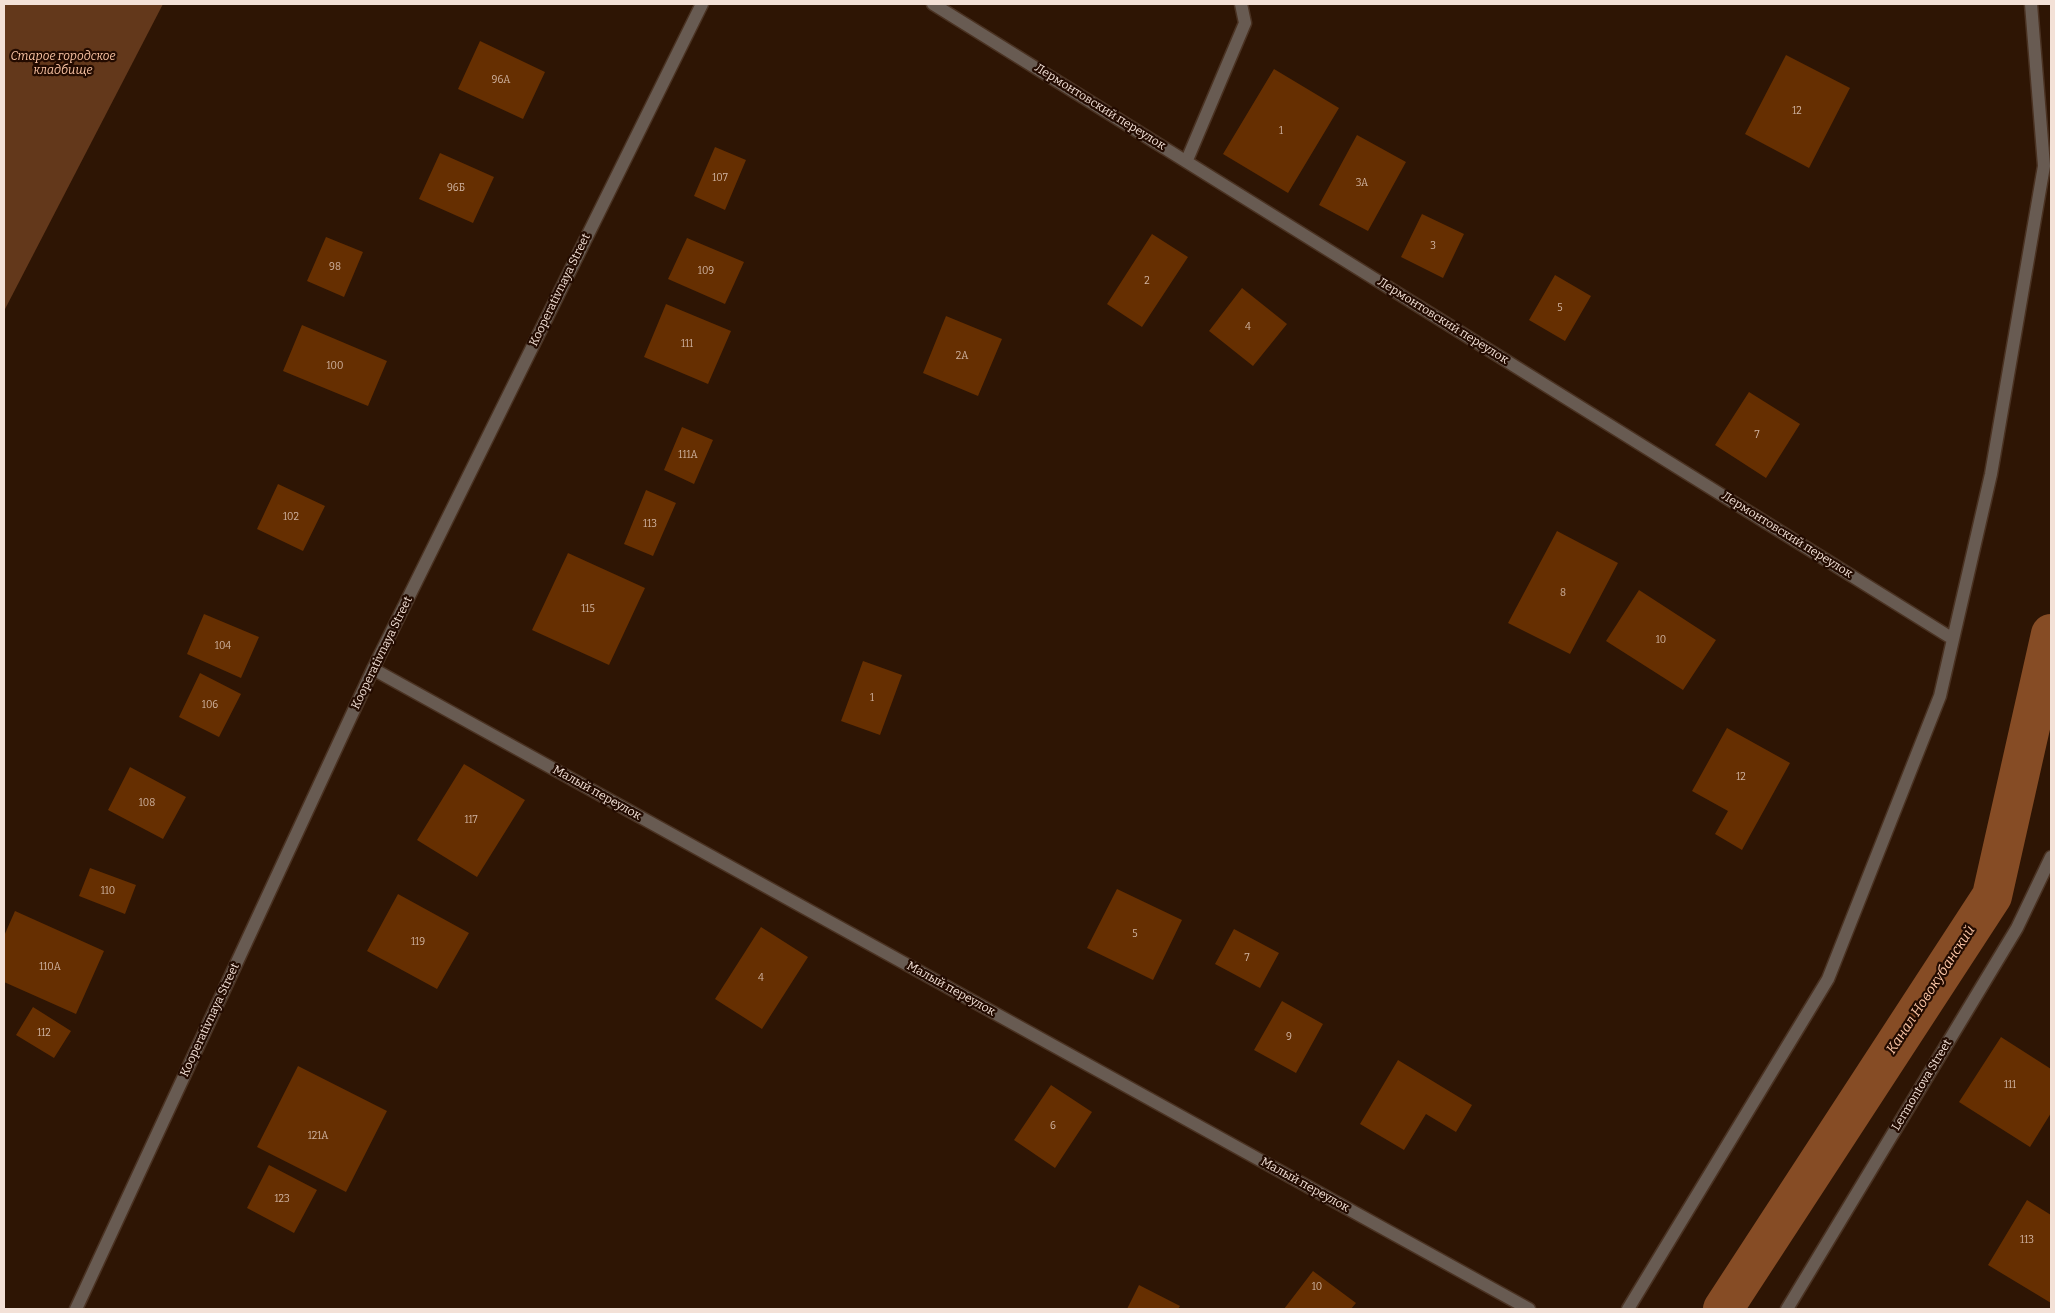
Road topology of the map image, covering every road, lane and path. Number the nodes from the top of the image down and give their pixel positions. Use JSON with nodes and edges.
{"nodes":[{"id":1,"x":702,"y":4,"type":"edge"},
{"id":2,"x":933,"y":4,"type":"edge"},
{"id":3,"x":1241,"y":4,"type":"edge"},
{"id":4,"x":2031,"y":4,"type":"edge"},
{"id":5,"x":1186,"y":160,"type":"junction"},
{"id":6,"x":1953,"y":639,"type":"junction"},
{"id":7,"x":373,"y":669,"type":"junction"},
{"id":8,"x":2051,"y":857,"type":"edge"},
{"id":9,"x":76,"y":1309,"type":"edge"},
{"id":10,"x":1529,"y":1309,"type":"edge"},
{"id":11,"x":1628,"y":1309,"type":"edge"},
{"id":12,"x":1787,"y":1309,"type":"edge"}],
"edges":[{"from":1,"to":7,"type":"street","name":"Kooperativnaya Street"},
{"from":2,"to":5,"type":"street","name":"Лермонтовский переулок"},
{"from":3,"to":5,"type":"street"},
{"from":4,"to":6,"type":"street"},
{"from":5,"to":6,"type":"street","name":"Лермонтовский переулок"},
{"from":6,"to":11,"type":"street"},
{"from":7,"to":9,"type":"street","name":"Kooperativnaya Street"},
{"from":7,"to":10,"type":"street","name":"Малый переулок"},
{"from":8,"to":12,"type":"street","name":"Lermontova Street"}]}
